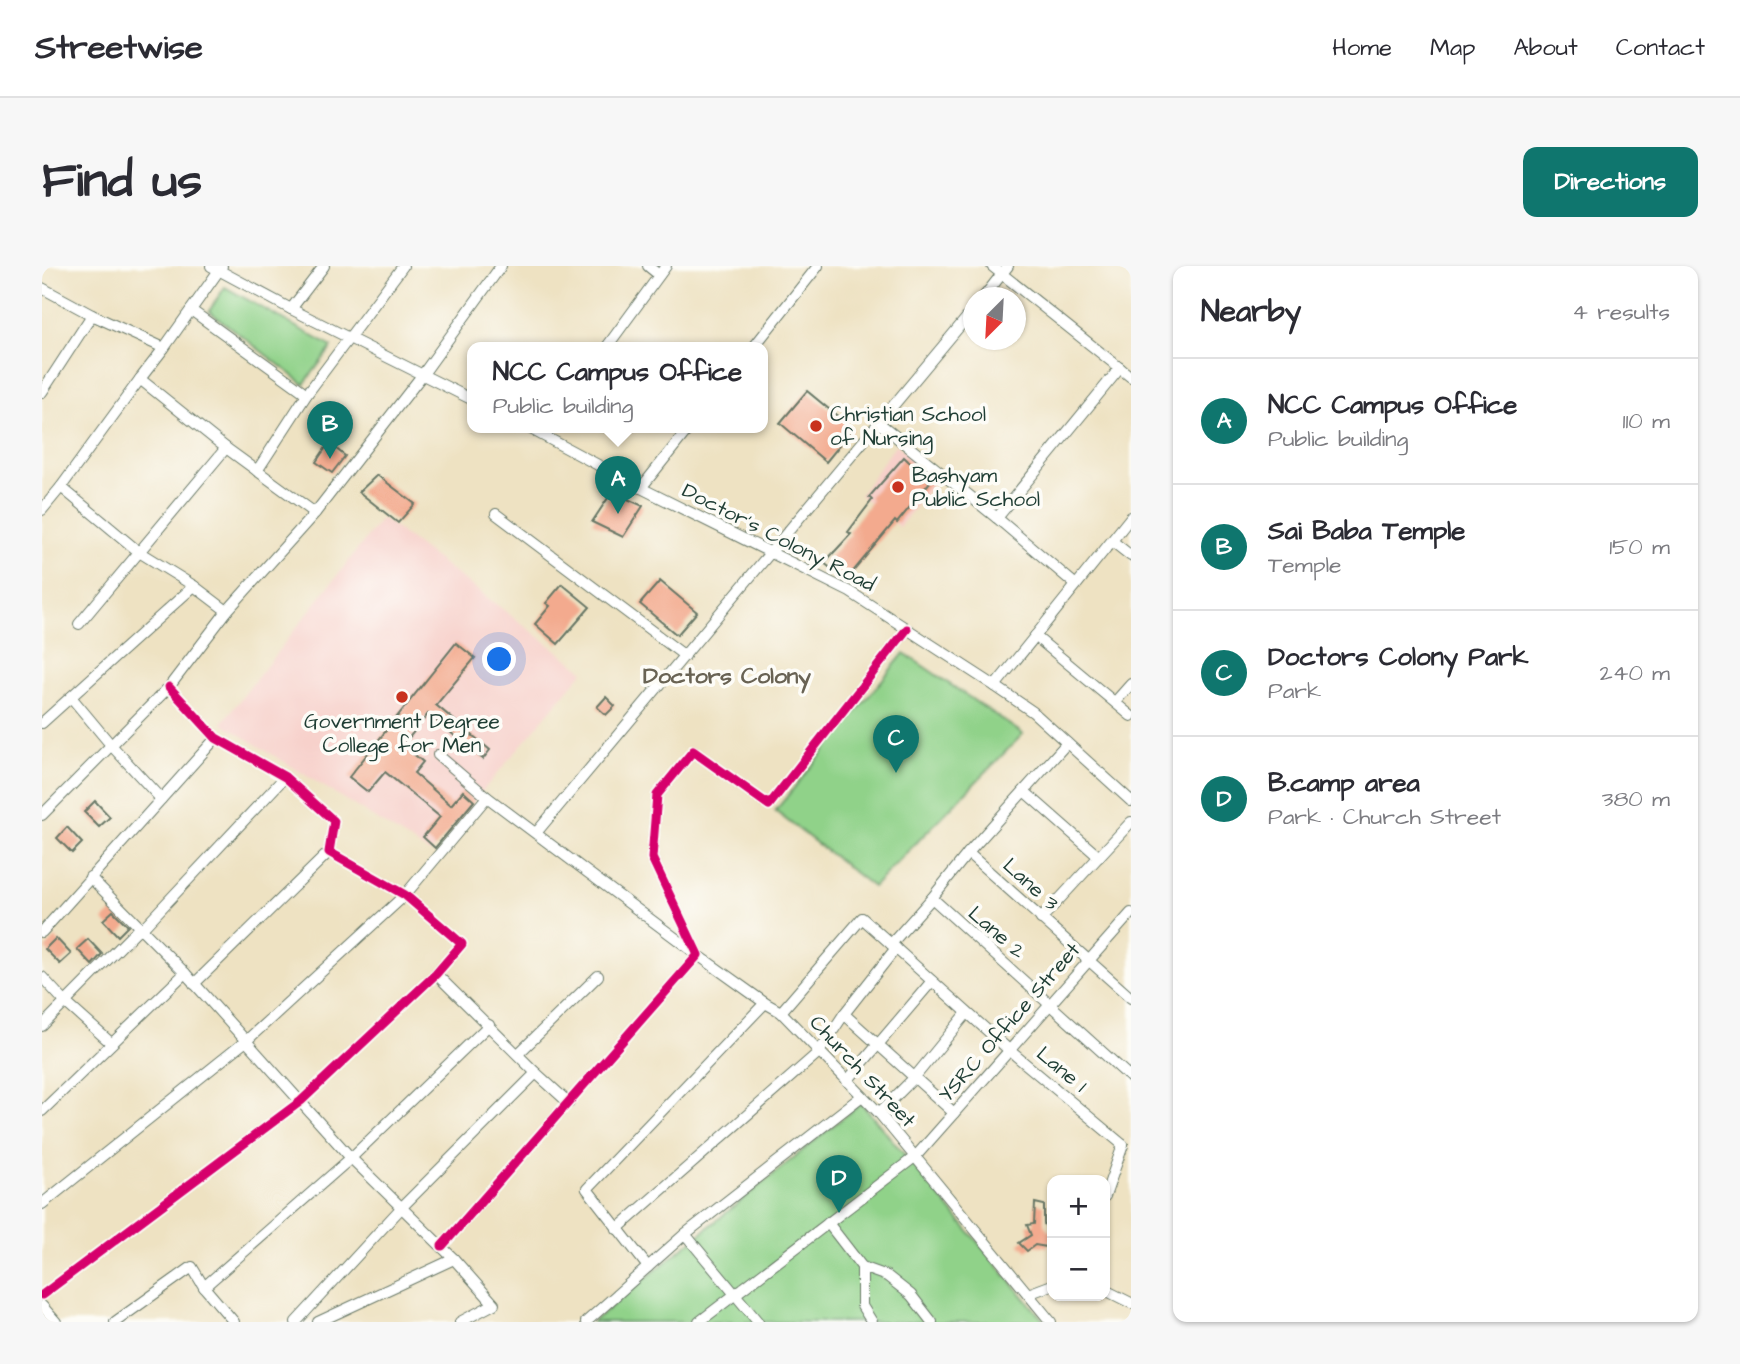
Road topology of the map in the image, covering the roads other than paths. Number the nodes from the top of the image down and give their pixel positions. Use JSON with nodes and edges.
{"nodes":[{"id":1,"x":324,"y":266,"type":"edge"},
{"id":2,"x":403,"y":266,"type":"edge"},
{"id":3,"x":501,"y":266,"type":"edge"},
{"id":4,"x":648,"y":266,"type":"edge"},
{"id":5,"x":818,"y":266,"type":"edge"},
{"id":6,"x":992,"y":266,"type":"edge"},
{"id":7,"x":217,"y":267,"type":"edge"},
{"id":8,"x":663,"y":270,"type":"edge"},
{"id":9,"x":1005,"y":270,"type":"edge"},
{"id":10,"x":992,"y":287,"type":"edge"},
{"id":11,"x":42,"y":288,"type":"edge"},
{"id":12,"x":291,"y":309,"type":"junction"},
{"id":13,"x":191,"y":310,"type":"junction"},
{"id":14,"x":92,"y":315,"type":"junction"},
{"id":15,"x":963,"y":322,"type":"edge"},
{"id":16,"x":349,"y":338,"type":"junction"},
{"id":17,"x":610,"y":342,"type":"edge"},
{"id":18,"x":758,"y":342,"type":"edge"},
{"id":19,"x":164,"y":348,"type":"junction"},
{"id":20,"x":1119,"y":368,"type":"junction"},
{"id":21,"x":423,"y":374,"type":"junction"},
{"id":22,"x":1131,"y":377,"type":"edge"},
{"id":23,"x":139,"y":379,"type":"junction"},
{"id":24,"x":42,"y":392,"type":"edge"},
{"id":25,"x":307,"y":394,"type":"junction"},
{"id":26,"x":467,"y":397,"type":"edge"},
{"id":27,"x":879,"y":423,"type":"junction"},
{"id":28,"x":547,"y":433,"type":"edge"},
{"id":29,"x":685,"y":433,"type":"edge"},
{"id":30,"x":226,"y":448,"type":"junction"},
{"id":31,"x":257,"y":471,"type":"junction"},
{"id":32,"x":61,"y":487,"type":"junction"},
{"id":33,"x":641,"y":488,"type":"junction"},
{"id":34,"x":42,"y":510,"type":"edge"},
{"id":35,"x":315,"y":513,"type":"junction"},
{"id":36,"x":496,"y":514,"type":"dead end"},
{"id":37,"x":1131,"y":517,"type":"edge"},
{"id":38,"x":997,"y":518,"type":"junction"},
{"id":39,"x":1112,"y":541,"type":"junction"},
{"id":40,"x":139,"y":552,"type":"junction"},
{"id":41,"x":772,"y":552,"type":"junction"},
{"id":42,"x":1131,"y":556,"type":"edge"},
{"id":43,"x":1076,"y":585,"type":"junction"},
{"id":44,"x":194,"y":586,"type":"junction"},
{"id":45,"x":227,"y":611,"type":"junction"},
{"id":46,"x":79,"y":624,"type":"dead end"},
{"id":47,"x":906,"y":629,"type":"junction"},
{"id":48,"x":1035,"y":636,"type":"junction"},
{"id":49,"x":685,"y":656,"type":"junction"},
{"id":50,"x":1131,"y":684,"type":"edge"},
{"id":51,"x":995,"y":685,"type":"junction"},
{"id":52,"x":169,"y":687,"type":"junction"},
{"id":53,"x":71,"y":697,"type":"junction"},
{"id":54,"x":1115,"y":702,"type":"junction"},
{"id":55,"x":1131,"y":716,"type":"edge"},
{"id":56,"x":42,"y":723,"type":"edge"},
{"id":57,"x":216,"y":738,"type":"junction"},
{"id":58,"x":1067,"y":743,"type":"junction"},
{"id":59,"x":111,"y":745,"type":"junction"},
{"id":60,"x":438,"y":755,"type":"dead end"},
{"id":61,"x":285,"y":777,"type":"junction"},
{"id":62,"x":1024,"y":790,"type":"junction"},
{"id":63,"x":487,"y":797,"type":"junction"},
{"id":64,"x":161,"y":799,"type":"junction"},
{"id":65,"x":1131,"y":801,"type":"edge"},
{"id":66,"x":42,"y":815,"type":"edge"},
{"id":67,"x":1131,"y":822,"type":"edge"},
{"id":68,"x":536,"y":833,"type":"junction"},
{"id":69,"x":329,"y":852,"type":"junction"},
{"id":70,"x":968,"y":853,"type":"junction"},
{"id":71,"x":1098,"y":857,"type":"junction"},
{"id":72,"x":90,"y":877,"type":"junction"},
{"id":73,"x":405,"y":895,"type":"junction"},
{"id":74,"x":932,"y":898,"type":"junction"},
{"id":75,"x":1131,"y":913,"type":"edge"},
{"id":76,"x":1041,"y":919,"type":"junction"},
{"id":77,"x":140,"y":929,"type":"junction"},
{"id":78,"x":42,"y":932,"type":"edge"},
{"id":79,"x":893,"y":946,"type":"junction"},
{"id":80,"x":698,"y":955,"type":"junction"},
{"id":81,"x":1089,"y":961,"type":"junction"},
{"id":82,"x":185,"y":973,"type":"junction"},
{"id":83,"x":436,"y":974,"type":"junction"},
{"id":84,"x":42,"y":976,"type":"edge"},
{"id":85,"x":598,"y":976,"type":"dead end"},
{"id":86,"x":932,"y":981,"type":"junction"},
{"id":87,"x":194,"y":984,"type":"junction"},
{"id":88,"x":1131,"y":998,"type":"edge"},
{"id":89,"x":66,"y":1003,"type":"junction"},
{"id":90,"x":765,"y":1003,"type":"junction"},
{"id":91,"x":1051,"y":1004,"type":"junction"},
{"id":92,"x":780,"y":1012,"type":"junction"},
{"id":93,"x":967,"y":1013,"type":"junction"},
{"id":94,"x":844,"y":1014,"type":"junction"},
{"id":95,"x":42,"y":1026,"type":"edge"},
{"id":96,"x":489,"y":1026,"type":"junction"},
{"id":97,"x":246,"y":1041,"type":"junction"},
{"id":98,"x":111,"y":1043,"type":"junction"},
{"id":99,"x":880,"y":1045,"type":"junction"},
{"id":100,"x":1009,"y":1050,"type":"junction"},
{"id":101,"x":818,"y":1052,"type":"junction"},
{"id":102,"x":518,"y":1054,"type":"junction"},
{"id":103,"x":536,"y":1073,"type":"junction"},
{"id":104,"x":914,"y":1078,"type":"junction"},
{"id":105,"x":1131,"y":1078,"type":"edge"},
{"id":106,"x":847,"y":1081,"type":"junction"},
{"id":107,"x":862,"y":1096,"type":"junction"},
{"id":108,"x":301,"y":1101,"type":"junction"},
{"id":109,"x":569,"y":1103,"type":"junction"},
{"id":110,"x":42,"y":1111,"type":"edge"},
{"id":111,"x":879,"y":1113,"type":"junction"},
{"id":112,"x":954,"y":1113,"type":"junction"},
{"id":113,"x":1127,"y":1144,"type":"edge"},
{"id":114,"x":916,"y":1156,"type":"junction"},
{"id":115,"x":351,"y":1158,"type":"junction"},
{"id":116,"x":1110,"y":1184,"type":"edge"},
{"id":117,"x":42,"y":1204,"type":"edge"},
{"id":118,"x":402,"y":1207,"type":"junction"},
{"id":119,"x":828,"y":1223,"type":"junction"},
{"id":120,"x":617,"y":1229,"type":"junction"},
{"id":121,"x":685,"y":1234,"type":"junction"},
{"id":122,"x":442,"y":1246,"type":"junction"},
{"id":123,"x":454,"y":1259,"type":"junction"},
{"id":124,"x":648,"y":1267,"type":"junction"},
{"id":125,"x":862,"y":1267,"type":"junction"},
{"id":126,"x":204,"y":1287,"type":"junction"},
{"id":127,"x":1047,"y":1287,"type":"edge"},
{"id":128,"x":1110,"y":1292,"type":"edge"},
{"id":129,"x":735,"y":1294,"type":"junction"},
{"id":130,"x":1028,"y":1294,"type":"junction"},
{"id":131,"x":42,"y":1295,"type":"edge"},
{"id":132,"x":1131,"y":1303,"type":"edge"},
{"id":133,"x":42,"y":1306,"type":"edge"},
{"id":134,"x":56,"y":1322,"type":"edge"},
{"id":135,"x":115,"y":1322,"type":"edge"},
{"id":136,"x":234,"y":1322,"type":"edge"},
{"id":137,"x":296,"y":1322,"type":"edge"},
{"id":138,"x":318,"y":1322,"type":"edge"},
{"id":139,"x":460,"y":1322,"type":"edge"},
{"id":140,"x":586,"y":1322,"type":"edge"},
{"id":141,"x":699,"y":1322,"type":"edge"},
{"id":142,"x":758,"y":1322,"type":"edge"},
{"id":143,"x":872,"y":1322,"type":"edge"},
{"id":144,"x":932,"y":1322,"type":"edge"},
{"id":145,"x":1051,"y":1322,"type":"edge"}],
"edges":[{"from":1,"to":12,"type":"street"},
{"from":2,"to":16,"type":"street"},
{"from":3,"to":21,"type":"street"},
{"from":4,"to":8,"type":"street"},
{"from":5,"to":18,"type":"street"},
{"from":6,"to":9,"type":"street"},
{"from":7,"to":12,"type":"street"},
{"from":7,"to":13,"type":"street"},
{"from":8,"to":17,"type":"street"},
{"from":9,"to":10,"type":"street"},
{"from":9,"to":20,"type":"street"},
{"from":11,"to":14,"type":"street"},
{"from":12,"to":16,"type":"street"},
{"from":13,"to":19,"type":"street"},
{"from":13,"to":25,"type":"street"},
{"from":14,"to":19,"type":"street"},
{"from":14,"to":24,"type":"street"},
{"from":15,"to":27,"type":"street"},
{"from":16,"to":21,"type":"street"},
{"from":16,"to":25,"type":"street"},
{"from":19,"to":23,"type":"street"},
{"from":20,"to":22,"type":"street"},
{"from":20,"to":38,"type":"street"},
{"from":21,"to":26,"type":"street"},
{"from":21,"to":35,"type":"street"},
{"from":23,"to":30,"type":"street"},
{"from":23,"to":32,"type":"street"},
{"from":25,"to":31,"type":"street"},
{"from":27,"to":38,"type":"street"},
{"from":27,"to":41,"type":"street"},
{"from":28,"to":33,"type":"street","name":"Doctor's Colony Road"},
{"from":29,"to":33,"type":"street"},
{"from":30,"to":31,"type":"street"},
{"from":30,"to":40,"type":"street"},
{"from":31,"to":35,"type":"street"},
{"from":32,"to":34,"type":"street"},
{"from":32,"to":40,"type":"street"},
{"from":33,"to":41,"type":"street","name":"Doctor's Colony Road"},
{"from":35,"to":45,"type":"street"},
{"from":36,"to":49,"type":"street"},
{"from":37,"to":39,"type":"street"},
{"from":38,"to":43,"type":"street"},
{"from":39,"to":42,"type":"street"},
{"from":39,"to":43,"type":"street"},
{"from":40,"to":44,"type":"street"},
{"from":40,"to":46,"type":"street"},
{"from":41,"to":47,"type":"street","name":"Doctor's Colony Road"},
{"from":41,"to":49,"type":"street"},
{"from":43,"to":48,"type":"street"},
{"from":44,"to":45,"type":"street"},
{"from":44,"to":53,"type":"street"},
{"from":45,"to":52,"type":"street"},
{"from":47,"to":51,"type":"street","name":"Doctor's Colony Road"},
{"from":47,"to":80,"type":"street"},
{"from":48,"to":51,"type":"street"},
{"from":48,"to":54,"type":"street"},
{"from":49,"to":68,"type":"street"},
{"from":50,"to":54,"type":"street"},
{"from":51,"to":58,"type":"street","name":"Doctor's Colony Road"},
{"from":52,"to":57,"type":"street"},
{"from":52,"to":59,"type":"street"},
{"from":53,"to":56,"type":"street"},
{"from":53,"to":59,"type":"street"},
{"from":54,"to":55,"type":"street"},
{"from":57,"to":61,"type":"street"},
{"from":57,"to":64,"type":"street"},
{"from":58,"to":62,"type":"street"},
{"from":58,"to":65,"type":"street","name":"Doctor's Colony Road"},
{"from":59,"to":64,"type":"street"},
{"from":59,"to":66,"type":"street"},
{"from":60,"to":63,"type":"street","name":"Church Street"},
{"from":61,"to":69,"type":"street"},
{"from":61,"to":77,"type":"street"},
{"from":62,"to":70,"type":"street"},
{"from":62,"to":71,"type":"street"},
{"from":63,"to":68,"type":"street","name":"Church Street"},
{"from":63,"to":73,"type":"street"},
{"from":64,"to":72,"type":"street"},
{"from":67,"to":71,"type":"street"},
{"from":68,"to":80,"type":"street","name":"Church Street"},
{"from":69,"to":73,"type":"street"},
{"from":69,"to":87,"type":"street"},
{"from":70,"to":74,"type":"street"},
{"from":70,"to":76,"type":"street","name":"Lane 3"},
{"from":71,"to":76,"type":"street"},
{"from":72,"to":77,"type":"street"},
{"from":72,"to":78,"type":"street"},
{"from":73,"to":83,"type":"street"},
{"from":73,"to":97,"type":"street"},
{"from":74,"to":79,"type":"street"},
{"from":74,"to":91,"type":"street","name":"Lane 2"},
{"from":75,"to":81,"type":"street","name":"YSRC Office Street"},
{"from":76,"to":81,"type":"street","name":"Lane 3"},
{"from":77,"to":82,"type":"street"},
{"from":77,"to":89,"type":"street"},
{"from":79,"to":86,"type":"street","name":"Lane 1"},
{"from":79,"to":92,"type":"street","name":"Lane 1"},
{"from":79,"to":94,"type":"street"},
{"from":80,"to":90,"type":"street","name":"Church Street"},
{"from":80,"to":109,"type":"street"},
{"from":81,"to":88,"type":"street","name":"Lane 3"},
{"from":81,"to":91,"type":"street","name":"YSRC Office Street"},
{"from":82,"to":87,"type":"street"},
{"from":82,"to":98,"type":"street"},
{"from":83,"to":96,"type":"street"},
{"from":83,"to":108,"type":"street"},
{"from":84,"to":89,"type":"street"},
{"from":85,"to":102,"type":"street"},
{"from":86,"to":93,"type":"street","name":"Lane 1"},
{"from":86,"to":99,"type":"street"},
{"from":87,"to":97,"type":"street"},
{"from":89,"to":95,"type":"street"},
{"from":89,"to":98,"type":"street"},
{"from":90,"to":92,"type":"street","name":"Church Street"},
{"from":90,"to":120,"type":"street"},
{"from":91,"to":100,"type":"street","name":"YSRC Office Street"},
{"from":91,"to":105,"type":"street","name":"Lane 2"},
{"from":92,"to":101,"type":"street","name":"Church Street"},
{"from":93,"to":100,"type":"street","name":"Lane 1"},
{"from":93,"to":104,"type":"street"},
{"from":94,"to":99,"type":"street"},
{"from":94,"to":101,"type":"street"},
{"from":96,"to":102,"type":"street"},
{"from":96,"to":115,"type":"street"},
{"from":97,"to":108,"type":"street"},
{"from":97,"to":117,"type":"street"},
{"from":98,"to":110,"type":"street"},
{"from":99,"to":104,"type":"street"},
{"from":99,"to":106,"type":"street"},
{"from":100,"to":112,"type":"street","name":"YSRC Office Street"},
{"from":100,"to":113,"type":"street","name":"Lane 1"},
{"from":101,"to":106,"type":"street","name":"Church Street"},
{"from":101,"to":120,"type":"street"},
{"from":102,"to":103,"type":"street"},
{"from":103,"to":109,"type":"street"},
{"from":103,"to":118,"type":"street"},
{"from":104,"to":111,"type":"street"},
{"from":104,"to":112,"type":"street"},
{"from":106,"to":107,"type":"street","name":"Church Street"},
{"from":107,"to":111,"type":"street","name":"Church Street"},
{"from":107,"to":121,"type":"street"},
{"from":108,"to":115,"type":"street"},
{"from":108,"to":131,"type":"street"},
{"from":109,"to":122,"type":"street"},
{"from":111,"to":114,"type":"street","name":"Church Street"},
{"from":112,"to":114,"type":"street","name":"YSRC Office Street"},
{"from":113,"to":116,"type":"street"},
{"from":114,"to":119,"type":"street","name":"YSRC Office Street"},
{"from":114,"to":130,"type":"street","name":"Church Street"},
{"from":115,"to":118,"type":"street"},
{"from":115,"to":126,"type":"street"},
{"from":118,"to":122,"type":"street"},
{"from":118,"to":137,"type":"street"},
{"from":119,"to":125,"type":"street"},
{"from":119,"to":129,"type":"street","name":"YSRC Office Street"},
{"from":120,"to":124,"type":"street"},
{"from":121,"to":124,"type":"street"},
{"from":121,"to":129,"type":"street"},
{"from":122,"to":123,"type":"street"},
{"from":123,"to":138,"type":"street"},
{"from":123,"to":139,"type":"street"},
{"from":124,"to":140,"type":"street"},
{"from":125,"to":143,"type":"street"},
{"from":125,"to":144,"type":"street"},
{"from":126,"to":135,"type":"street"},
{"from":126,"to":136,"type":"street"},
{"from":127,"to":130,"type":"street"},
{"from":128,"to":132,"type":"street"},
{"from":129,"to":141,"type":"street","name":"YSRC Office Street"},
{"from":129,"to":142,"type":"street"},
{"from":130,"to":145,"type":"street","name":"Church Street"},
{"from":133,"to":134,"type":"street"}]}
